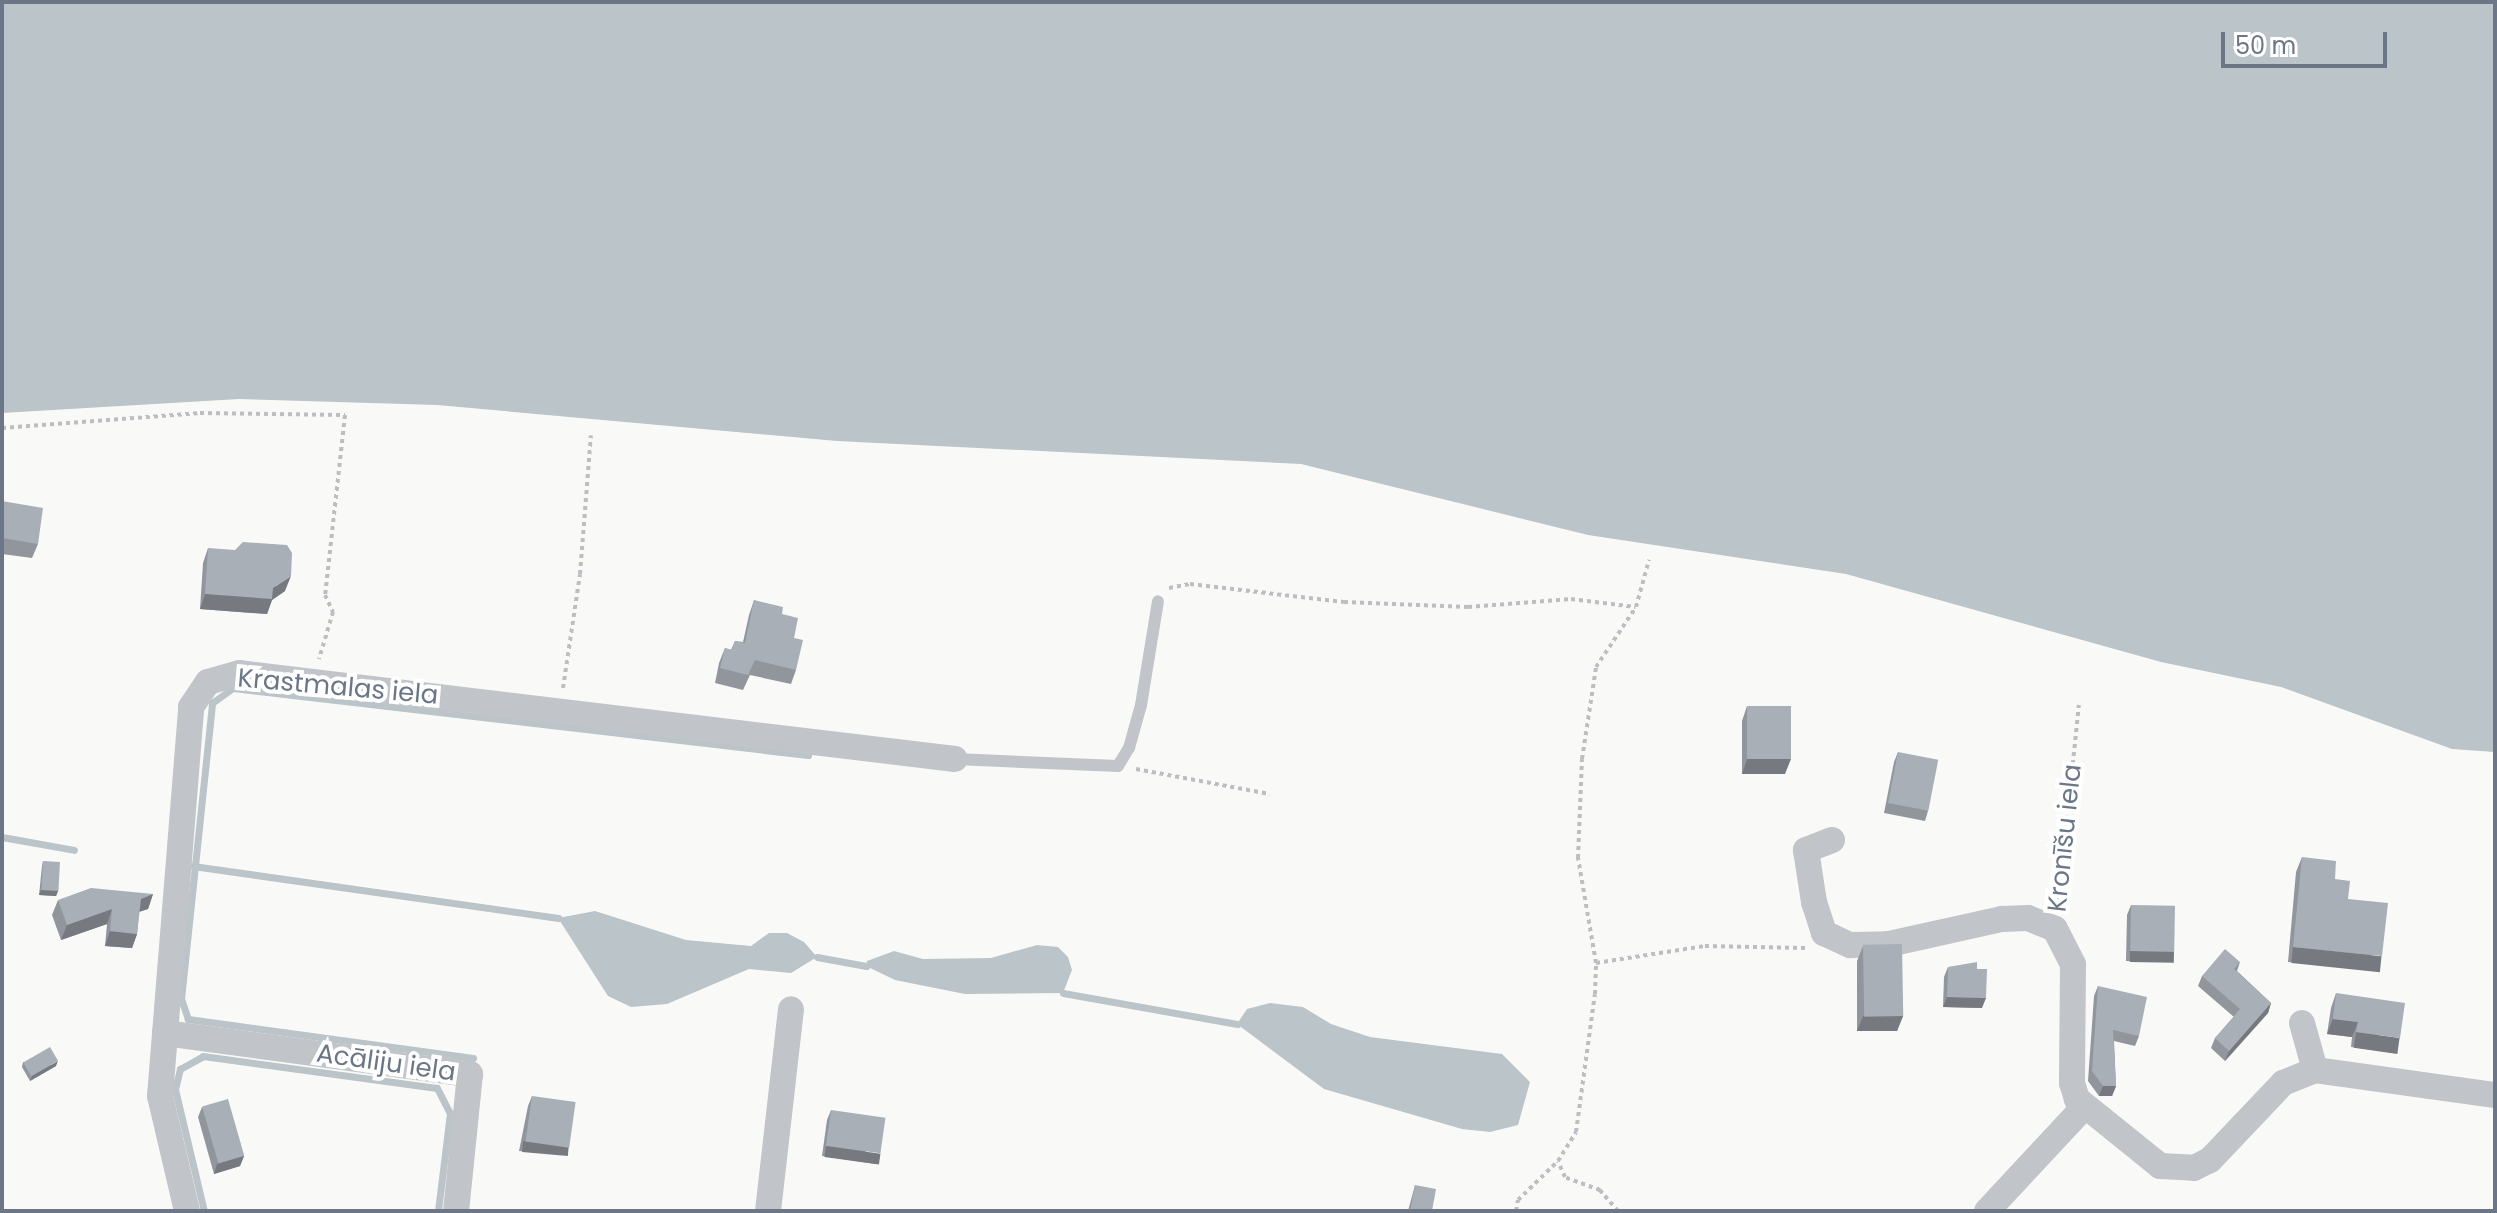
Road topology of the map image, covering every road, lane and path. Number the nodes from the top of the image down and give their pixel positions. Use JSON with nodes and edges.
{"nodes":[{"id":1,"x":2,"y":428,"type":"edge"},
{"id":2,"x":591,"y":435,"type":"dead end"},
{"id":3,"x":1649,"y":560,"type":"dead end"},
{"id":4,"x":1158,"y":601,"type":"joint"},
{"id":5,"x":1636,"y":607,"type":"junction"},
{"id":6,"x":317,"y":682,"type":"junction"},
{"id":7,"x":2079,"y":705,"type":"dead end"},
{"id":8,"x":559,"y":710,"type":"junction"},
{"id":9,"x":955,"y":759,"type":"joint"},
{"id":10,"x":1118,"y":766,"type":"junction"},
{"id":11,"x":1270,"y":794,"type":"dead end"},
{"id":12,"x":1832,"y":840,"type":"dead end"},
{"id":13,"x":2055,"y":929,"type":"junction"},
{"id":14,"x":1824,"y":933,"type":"junction"},
{"id":15,"x":1596,"y":963,"type":"junction"},
{"id":16,"x":791,"y":1009,"type":"dead end"},
{"id":17,"x":2302,"y":1023,"type":"dead end"},
{"id":18,"x":165,"y":1033,"type":"junction"},
{"id":19,"x":2315,"y":1070,"type":"junction"},
{"id":20,"x":2495,"y":1095,"type":"edge"},
{"id":21,"x":2084,"y":1107,"type":"junction"},
{"id":22,"x":1558,"y":1161,"type":"junction"},
{"id":23,"x":187,"y":1211,"type":"edge"},
{"id":24,"x":456,"y":1211,"type":"edge"},
{"id":25,"x":768,"y":1211,"type":"edge"},
{"id":26,"x":1516,"y":1211,"type":"edge"},
{"id":27,"x":1618,"y":1211,"type":"edge"},
{"id":28,"x":1987,"y":1211,"type":"edge"}],
"edges":[{"from":1,"to":6,"type":"path"},
{"from":2,"to":8,"type":"path"},
{"from":3,"to":5,"type":"path"},
{"from":4,"to":5,"type":"path"},
{"from":4,"to":10,"type":"lane"},
{"from":5,"to":15,"type":"path"},
{"from":6,"to":8,"type":"street","name":"Krastmalas iela"},
{"from":6,"to":18,"type":"street","name":"Krastmalas iela"},
{"from":7,"to":13,"type":"path","name":"Kronīšu iela"},
{"from":8,"to":9,"type":"street","name":"Krastmalas iela"},
{"from":9,"to":10,"type":"lane"},
{"from":10,"to":11,"type":"path"},
{"from":12,"to":14,"type":"street"},
{"from":13,"to":14,"type":"street"},
{"from":13,"to":21,"type":"street","name":"Kronīšu iela"},
{"from":14,"to":15,"type":"path"},
{"from":15,"to":22,"type":"path"},
{"from":16,"to":25,"type":"street"},
{"from":17,"to":19,"type":"street"},
{"from":18,"to":23,"type":"street","name":"Krastmalas iela"},
{"from":18,"to":24,"type":"street","name":"Acāliju iela"},
{"from":19,"to":20,"type":"street"},
{"from":19,"to":21,"type":"street"},
{"from":21,"to":28,"type":"street"},
{"from":22,"to":26,"type":"path"},
{"from":22,"to":27,"type":"path"}]}
